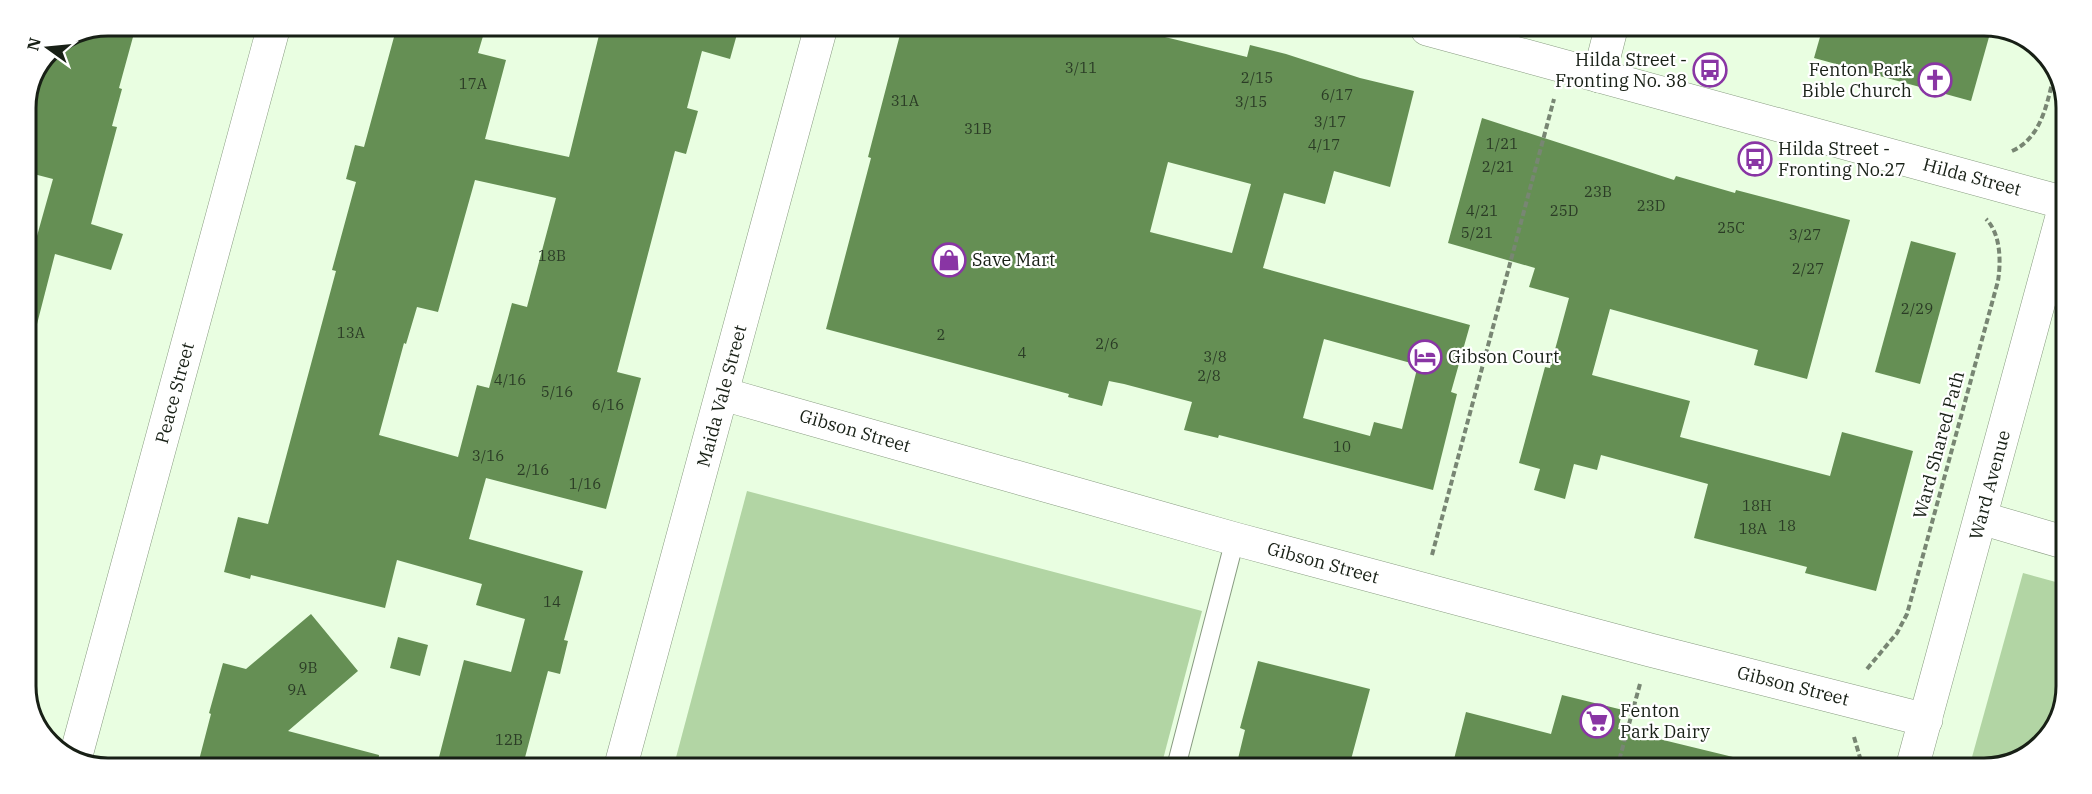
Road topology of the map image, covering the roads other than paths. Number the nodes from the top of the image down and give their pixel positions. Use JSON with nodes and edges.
{"nodes":[{"id":1,"x":271,"y":36,"type":"edge"},
{"id":2,"x":819,"y":36,"type":"edge"},
{"id":3,"x":1453,"y":36,"type":"edge"},
{"id":4,"x":1609,"y":36,"type":"edge"},
{"id":5,"x":1599,"y":76,"type":"junction"},
{"id":6,"x":2056,"y":200,"type":"edge"},
{"id":7,"x":2056,"y":236,"type":"edge"},
{"id":8,"x":723,"y":394,"type":"junction"},
{"id":9,"x":1981,"y":518,"type":"junction"},
{"id":10,"x":1235,"y":539,"type":"junction"},
{"id":11,"x":2056,"y":540,"type":"edge"},
{"id":12,"x":1926,"y":720,"type":"junction"},
{"id":13,"x":77,"y":751,"type":"edge"},
{"id":14,"x":623,"y":758,"type":"edge"},
{"id":15,"x":1178,"y":758,"type":"edge"},
{"id":16,"x":1915,"y":758,"type":"edge"}],
"edges":[{"from":1,"to":13,"type":"street","name":"Peace Street"},
{"from":2,"to":8,"type":"street","name":"Maida Vale Street"},
{"from":3,"to":5,"type":"street","name":"Hilda Street"},
{"from":4,"to":5,"type":"street"},
{"from":5,"to":6,"type":"street","name":"Hilda Street"},
{"from":7,"to":9,"type":"street","name":"Ward Avenue"},
{"from":8,"to":10,"type":"street","name":"Gibson Street"},
{"from":8,"to":14,"type":"street","name":"Maida Vale Street"},
{"from":9,"to":11,"type":"street"},
{"from":9,"to":12,"type":"street","name":"Ward Avenue"},
{"from":10,"to":12,"type":"street","name":"Gibson Street"},
{"from":10,"to":15,"type":"lane"},
{"from":12,"to":16,"type":"street","name":"Ward Avenue"}]}
